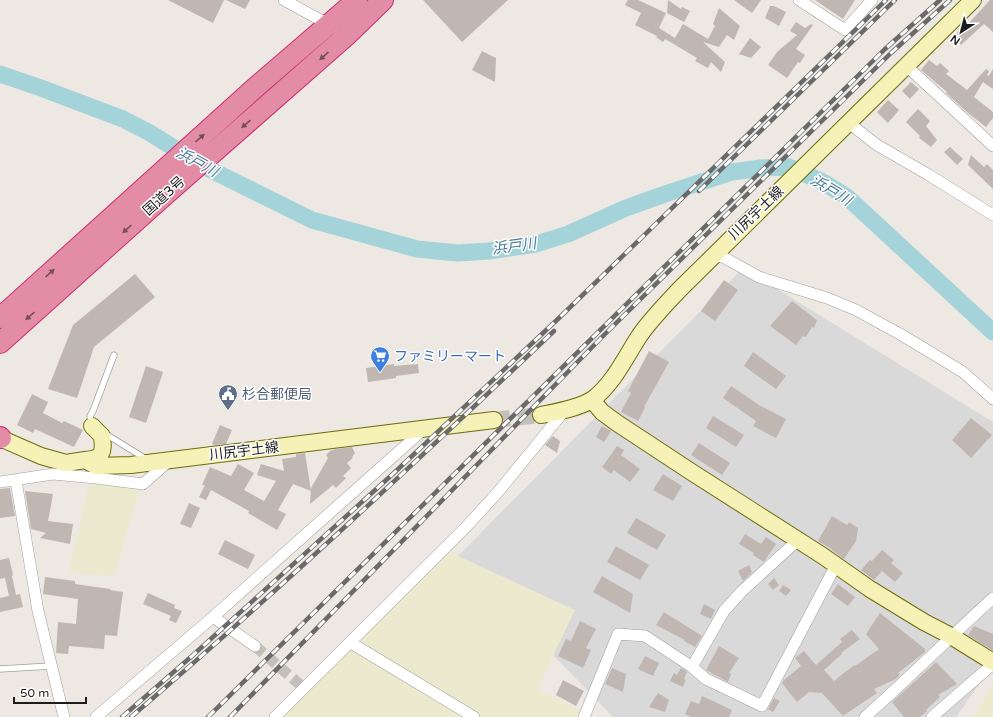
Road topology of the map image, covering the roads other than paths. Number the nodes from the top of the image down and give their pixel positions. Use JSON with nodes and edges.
{"nodes":[{"id":1,"x":284,"y":0,"type":"edge"},
{"id":2,"x":357,"y":0,"type":"edge"},
{"id":3,"x":383,"y":0,"type":"edge"},
{"id":4,"x":800,"y":0,"type":"edge"},
{"id":5,"x":872,"y":0,"type":"edge"},
{"id":6,"x":972,"y":0,"type":"edge"},
{"id":7,"x":330,"y":25,"type":"junction"},
{"id":8,"x":346,"y":36,"type":"junction"},
{"id":9,"x":906,"y":66,"type":"junction"},
{"id":10,"x":846,"y":126,"type":"junction"},
{"id":11,"x":993,"y":146,"type":"edge"},
{"id":12,"x":158,"y":188,"type":"junction"},
{"id":13,"x":993,"y":215,"type":"edge"},
{"id":14,"x":716,"y":252,"type":"junction"},
{"id":15,"x":8,"y":324,"type":"edge"},
{"id":16,"x":0,"y":344,"type":"edge"},
{"id":17,"x":0,"y":350,"type":"edge"},
{"id":18,"x":114,"y":355,"type":"dead end"},
{"id":19,"x":993,"y":399,"type":"edge"},
{"id":20,"x":592,"y":400,"type":"junction"},
{"id":21,"x":565,"y":410,"type":"junction"},
{"id":22,"x":541,"y":415,"type":"tunnel mouth"},
{"id":23,"x":494,"y":420,"type":"tunnel mouth"},
{"id":24,"x":92,"y":426,"type":"junction"},
{"id":25,"x":424,"y":429,"type":"junction"},
{"id":26,"x":0,"y":438,"type":"edge"},
{"id":27,"x":85,"y":460,"type":"junction"},
{"id":28,"x":170,"y":460,"type":"junction"},
{"id":29,"x":152,"y":462,"type":"junction"},
{"id":30,"x":16,"y":481,"type":"junction"},
{"id":31,"x":0,"y":482,"type":"edge"},
{"id":32,"x":798,"y":540,"type":"junction"},
{"id":33,"x":836,"y":564,"type":"junction"},
{"id":34,"x":993,"y":598,"type":"edge"},
{"id":35,"x":213,"y":617,"type":"junction"},
{"id":36,"x":951,"y":636,"type":"junction"},
{"id":37,"x":351,"y":643,"type":"junction"},
{"id":38,"x":255,"y":646,"type":"tunnel mouth"},
{"id":39,"x":993,"y":663,"type":"edge"},
{"id":40,"x":51,"y":666,"type":"junction"},
{"id":41,"x":692,"y":667,"type":"junction"},
{"id":42,"x":0,"y":669,"type":"edge"},
{"id":43,"x":64,"y":717,"type":"edge"},
{"id":44,"x":96,"y":717,"type":"edge"},
{"id":45,"x":275,"y":717,"type":"edge"},
{"id":46,"x":474,"y":717,"type":"edge"},
{"id":47,"x":584,"y":717,"type":"edge"},
{"id":48,"x":865,"y":717,"type":"edge"},
{"id":49,"x":932,"y":717,"type":"edge"}],
"edges":[{"from":1,"to":7,"type":"street"},
{"from":2,"to":7,"type":"highway","name":"国道3号"},
{"from":3,"to":8,"type":"highway","name":"国道3号"},
{"from":4,"to":5,"type":"street"},
{"from":6,"to":9,"type":"main road","name":"川尻宇土線"},
{"from":7,"to":8,"type":"street"},
{"from":12,"to":7,"type":"highway","name":"国道3号","one_way":true},
{"from":8,"to":12,"type":"highway","name":"国道3号","one_way":true},
{"from":9,"to":10,"type":"main road","name":"川尻宇土線"},
{"from":9,"to":11,"type":"street"},
{"from":10,"to":13,"type":"street"},
{"from":10,"to":14,"type":"main road","name":"川尻宇土線"},
{"from":12,"to":15,"type":"highway","name":"国道3号"},
{"from":14,"to":19,"type":"street"},
{"from":14,"to":20,"type":"main road","name":"川尻宇土線"},
{"from":15,"to":16,"type":"highway","name":"国道3号"},
{"from":15,"to":17,"type":"highway"},
{"from":18,"to":24,"type":"lane"},
{"from":20,"to":21,"type":"main road","name":"川尻宇土線"},
{"from":20,"to":32,"type":"main road"},
{"from":21,"to":22,"type":"main road","name":"川尻宇土線"},
{"from":21,"to":37,"type":"street"},
{"from":23,"to":25,"type":"main road","name":"川尻宇土線"},
{"from":24,"to":27,"type":"main road"},
{"from":24,"to":29,"type":"lane"},
{"from":25,"to":28,"type":"main road","name":"川尻宇土線"},
{"from":25,"to":35,"type":"street"},
{"from":26,"to":27,"type":"main road","name":"川尻宇土線"},
{"from":27,"to":29,"type":"main road","name":"川尻宇土線"},
{"from":28,"to":29,"type":"main road","name":"川尻宇土線"},
{"from":28,"to":30,"type":"street"},
{"from":30,"to":31,"type":"street"},
{"from":30,"to":40,"type":"street"},
{"from":32,"to":33,"type":"main road"},
{"from":32,"to":41,"type":"street"},
{"from":33,"to":36,"type":"main road"},
{"from":33,"to":41,"type":"street"},
{"from":34,"to":36,"type":"street"},
{"from":35,"to":38,"type":"street"},
{"from":35,"to":44,"type":"street"},
{"from":36,"to":39,"type":"main road"},
{"from":36,"to":48,"type":"street"},
{"from":37,"to":45,"type":"street"},
{"from":37,"to":46,"type":"street"},
{"from":39,"to":49,"type":"street"},
{"from":40,"to":42,"type":"lane"},
{"from":40,"to":43,"type":"street"},
{"from":41,"to":47,"type":"street"}]}
